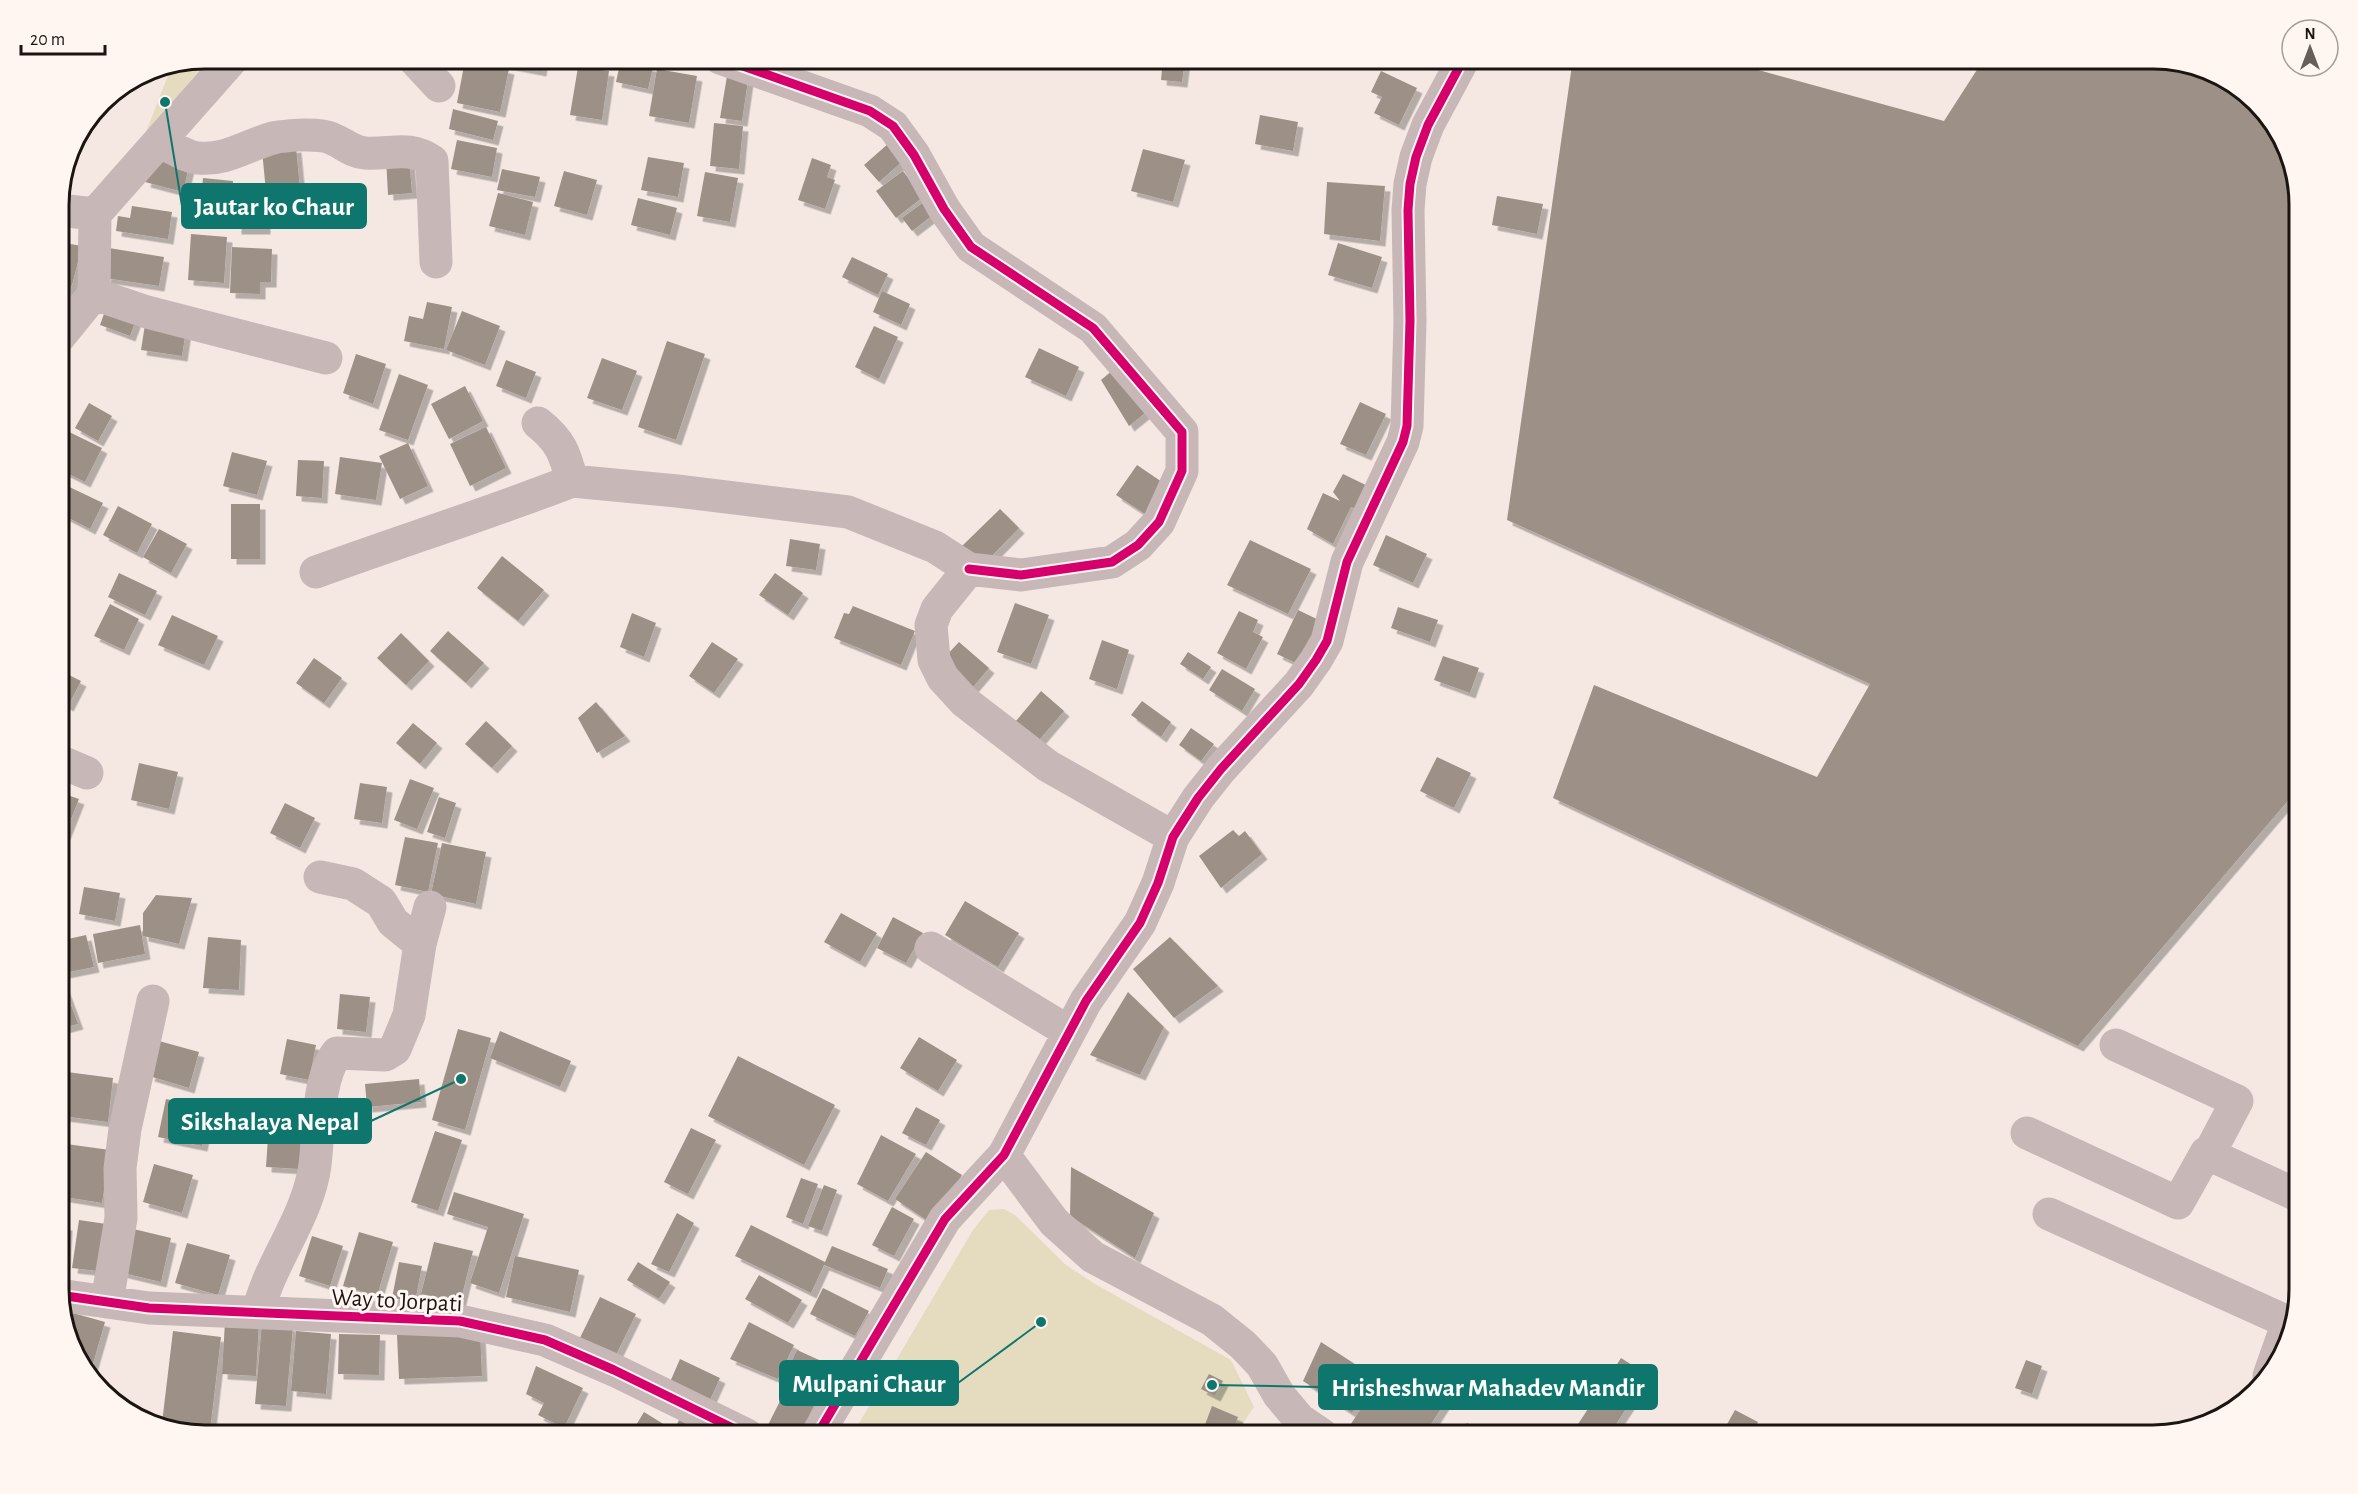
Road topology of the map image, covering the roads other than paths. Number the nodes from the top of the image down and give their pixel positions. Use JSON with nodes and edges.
{"nodes":[{"id":1,"x":223,"y":69,"type":"edge"},
{"id":2,"x":423,"y":69,"type":"edge"},
{"id":3,"x":751,"y":69,"type":"edge"},
{"id":4,"x":1458,"y":69,"type":"edge"},
{"id":5,"x":439,"y":86,"type":"dead end"},
{"id":6,"x":160,"y":142,"type":"junction"},
{"id":7,"x":69,"y":211,"type":"edge"},
{"id":8,"x":95,"y":214,"type":"junction"},
{"id":9,"x":436,"y":262,"type":"dead end"},
{"id":10,"x":94,"y":294,"type":"junction"},
{"id":11,"x":69,"y":325,"type":"edge"},
{"id":12,"x":326,"y":358,"type":"dead end"},
{"id":13,"x":538,"y":423,"type":"dead end"},
{"id":14,"x":572,"y":481,"type":"junction"},
{"id":15,"x":969,"y":569,"type":"junction"},
{"id":16,"x":316,"y":572,"type":"dead end"},
{"id":17,"x":1173,"y":837,"type":"junction"},
{"id":18,"x":320,"y":877,"type":"dead end"},
{"id":19,"x":430,"y":907,"type":"dead end"},
{"id":20,"x":420,"y":944,"type":"junction"},
{"id":21,"x":931,"y":948,"type":"dead end"},
{"id":22,"x":153,"y":1001,"type":"dead end"},
{"id":23,"x":1069,"y":1032,"type":"junction"},
{"id":24,"x":2116,"y":1045,"type":"dead end"},
{"id":25,"x":2027,"y":1133,"type":"dead end"},
{"id":26,"x":2209,"y":1154,"type":"junction"},
{"id":27,"x":1004,"y":1155,"type":"junction"},
{"id":28,"x":2289,"y":1191,"type":"edge"},
{"id":29,"x":2049,"y":1214,"type":"dead end"},
{"id":30,"x":69,"y":1296,"type":"edge"},
{"id":31,"x":107,"y":1302,"type":"junction"},
{"id":32,"x":257,"y":1312,"type":"junction"},
{"id":33,"x":2285,"y":1320,"type":"edge"},
{"id":34,"x":725,"y":1425,"type":"edge"},
{"id":35,"x":823,"y":1425,"type":"edge"},
{"id":36,"x":1307,"y":1425,"type":"edge"}],
"edges":[{"from":1,"to":6,"type":"street"},
{"from":2,"to":5,"type":"street"},
{"from":3,"to":15,"type":"street"},
{"from":4,"to":17,"type":"street"},
{"from":6,"to":8,"type":"street"},
{"from":6,"to":9,"type":"street"},
{"from":7,"to":8,"type":"street"},
{"from":8,"to":10,"type":"street"},
{"from":10,"to":11,"type":"street"},
{"from":10,"to":12,"type":"street"},
{"from":13,"to":14,"type":"street"},
{"from":14,"to":15,"type":"street"},
{"from":14,"to":16,"type":"street"},
{"from":15,"to":17,"type":"street"},
{"from":17,"to":23,"type":"street"},
{"from":18,"to":20,"type":"street"},
{"from":19,"to":20,"type":"street"},
{"from":20,"to":32,"type":"street"},
{"from":21,"to":23,"type":"street"},
{"from":22,"to":31,"type":"street"},
{"from":23,"to":27,"type":"street"},
{"from":24,"to":26,"type":"street"},
{"from":25,"to":26,"type":"street"},
{"from":26,"to":28,"type":"street"},
{"from":27,"to":35,"type":"street"},
{"from":27,"to":36,"type":"street"},
{"from":29,"to":33,"type":"street"},
{"from":30,"to":31,"type":"street","name":"Way to Jorpati"},
{"from":31,"to":32,"type":"street","name":"Way to Jorpati"},
{"from":32,"to":34,"type":"street","name":"Way to Jorpati"}]}
